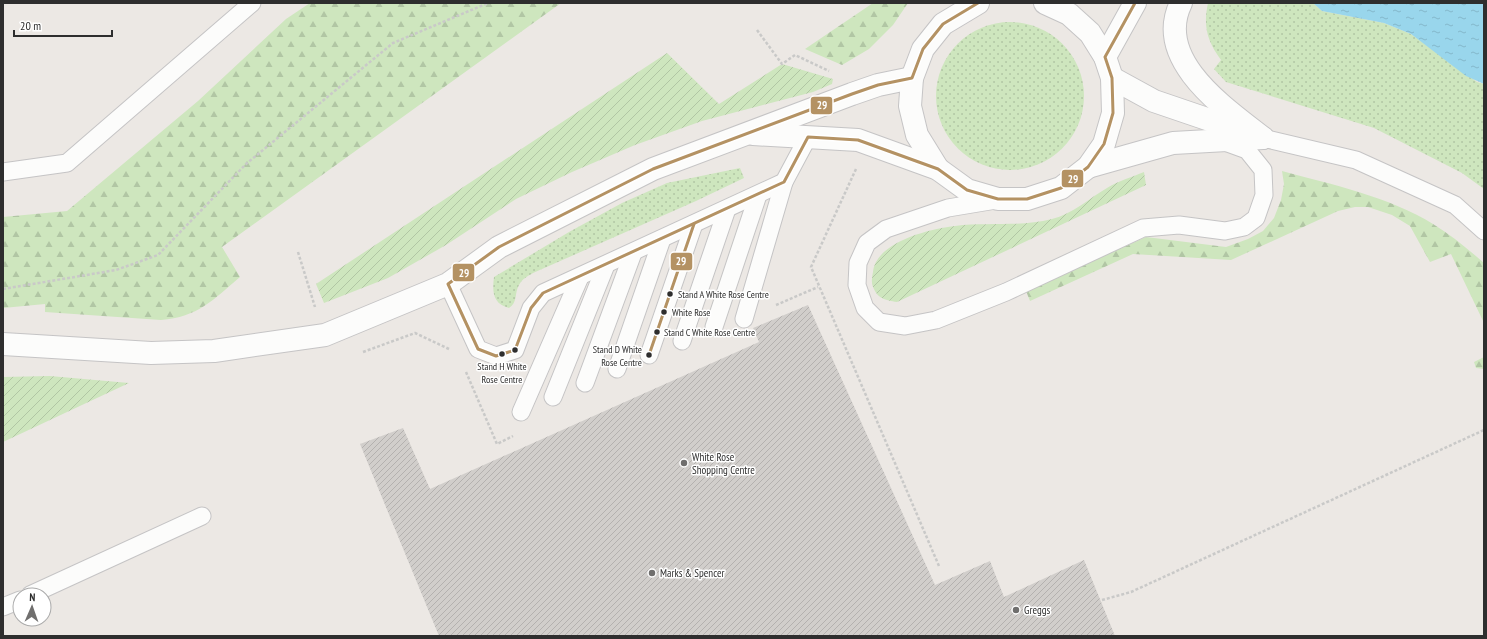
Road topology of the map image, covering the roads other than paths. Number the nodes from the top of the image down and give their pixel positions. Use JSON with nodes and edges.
{"nodes":[{"id":1,"x":252,"y":3,"type":"edge"},
{"id":2,"x":978,"y":3,"type":"edge"},
{"id":3,"x":1046,"y":3,"type":"edge"},
{"id":4,"x":1135,"y":3,"type":"edge"},
{"id":5,"x":1181,"y":3,"type":"edge"},
{"id":6,"x":1105,"y":57,"type":"junction"},
{"id":7,"x":912,"y":78,"type":"junction"},
{"id":8,"x":1112,"y":78,"type":"junction"},
{"id":9,"x":746,"y":134,"type":"junction"},
{"id":10,"x":808,"y":137,"type":"junction"},
{"id":11,"x":1263,"y":138,"type":"junction"},
{"id":12,"x":1222,"y":140,"type":"junction"},
{"id":13,"x":1088,"y":167,"type":"junction"},
{"id":14,"x":938,"y":169,"type":"junction"},
{"id":15,"x":3,"y":172,"type":"edge"},
{"id":16,"x":784,"y":182,"type":"junction"},
{"id":17,"x":758,"y":195,"type":"junction"},
{"id":18,"x":998,"y":199,"type":"junction"},
{"id":19,"x":727,"y":209,"type":"junction"},
{"id":20,"x":694,"y":224,"type":"junction"},
{"id":21,"x":1484,"y":231,"type":"edge"},
{"id":22,"x":662,"y":239,"type":"junction"},
{"id":23,"x":633,"y":253,"type":"junction"},
{"id":24,"x":606,"y":265,"type":"junction"},
{"id":25,"x":580,"y":277,"type":"junction"},
{"id":26,"x":448,"y":284,"type":"junction"},
{"id":27,"x":744,"y":319,"type":"dead end"},
{"id":28,"x":714,"y":327,"type":"dead end"},
{"id":29,"x":682,"y":341,"type":"dead end"},
{"id":30,"x":3,"y":344,"type":"edge"},
{"id":31,"x":650,"y":355,"type":"dead end"},
{"id":32,"x":617,"y":369,"type":"dead end"},
{"id":33,"x":585,"y":383,"type":"dead end"},
{"id":34,"x":553,"y":397,"type":"dead end"},
{"id":35,"x":521,"y":412,"type":"dead end"},
{"id":36,"x":202,"y":516,"type":"dead end"},
{"id":37,"x":47,"y":587,"type":"edge"}],
"edges":[{"from":1,"to":15,"type":"lane"},
{"from":2,"to":7,"type":"street"},
{"from":3,"to":6,"type":"street"},
{"from":4,"to":6,"type":"street"},
{"from":5,"to":11,"type":"street"},
{"from":6,"to":8,"type":"street"},
{"from":7,"to":9,"type":"street"},
{"from":7,"to":14,"type":"street"},
{"from":8,"to":11,"type":"street"},
{"from":8,"to":13,"type":"street"},
{"from":9,"to":10,"type":"street"},
{"from":9,"to":26,"type":"street"},
{"from":10,"to":14,"type":"street"},
{"from":10,"to":16,"type":"lane"},
{"from":11,"to":12,"type":"street"},
{"from":11,"to":21,"type":"lane"},
{"from":12,"to":13,"type":"street"},
{"from":12,"to":18,"type":"lane"},
{"from":13,"to":18,"type":"street"},
{"from":14,"to":18,"type":"street"},
{"from":16,"to":17,"type":"lane"},
{"from":16,"to":27,"type":"lane"},
{"from":17,"to":19,"type":"lane"},
{"from":17,"to":28,"type":"lane"},
{"from":19,"to":20,"type":"lane"},
{"from":19,"to":29,"type":"lane"},
{"from":20,"to":22,"type":"lane"},
{"from":20,"to":31,"type":"lane"},
{"from":22,"to":23,"type":"lane"},
{"from":22,"to":32,"type":"lane"},
{"from":23,"to":24,"type":"lane"},
{"from":23,"to":33,"type":"lane"},
{"from":24,"to":25,"type":"lane"},
{"from":24,"to":34,"type":"lane"},
{"from":25,"to":26,"type":"lane"},
{"from":25,"to":35,"type":"lane"},
{"from":26,"to":30,"type":"street"},
{"from":36,"to":37,"type":"lane"}]}
